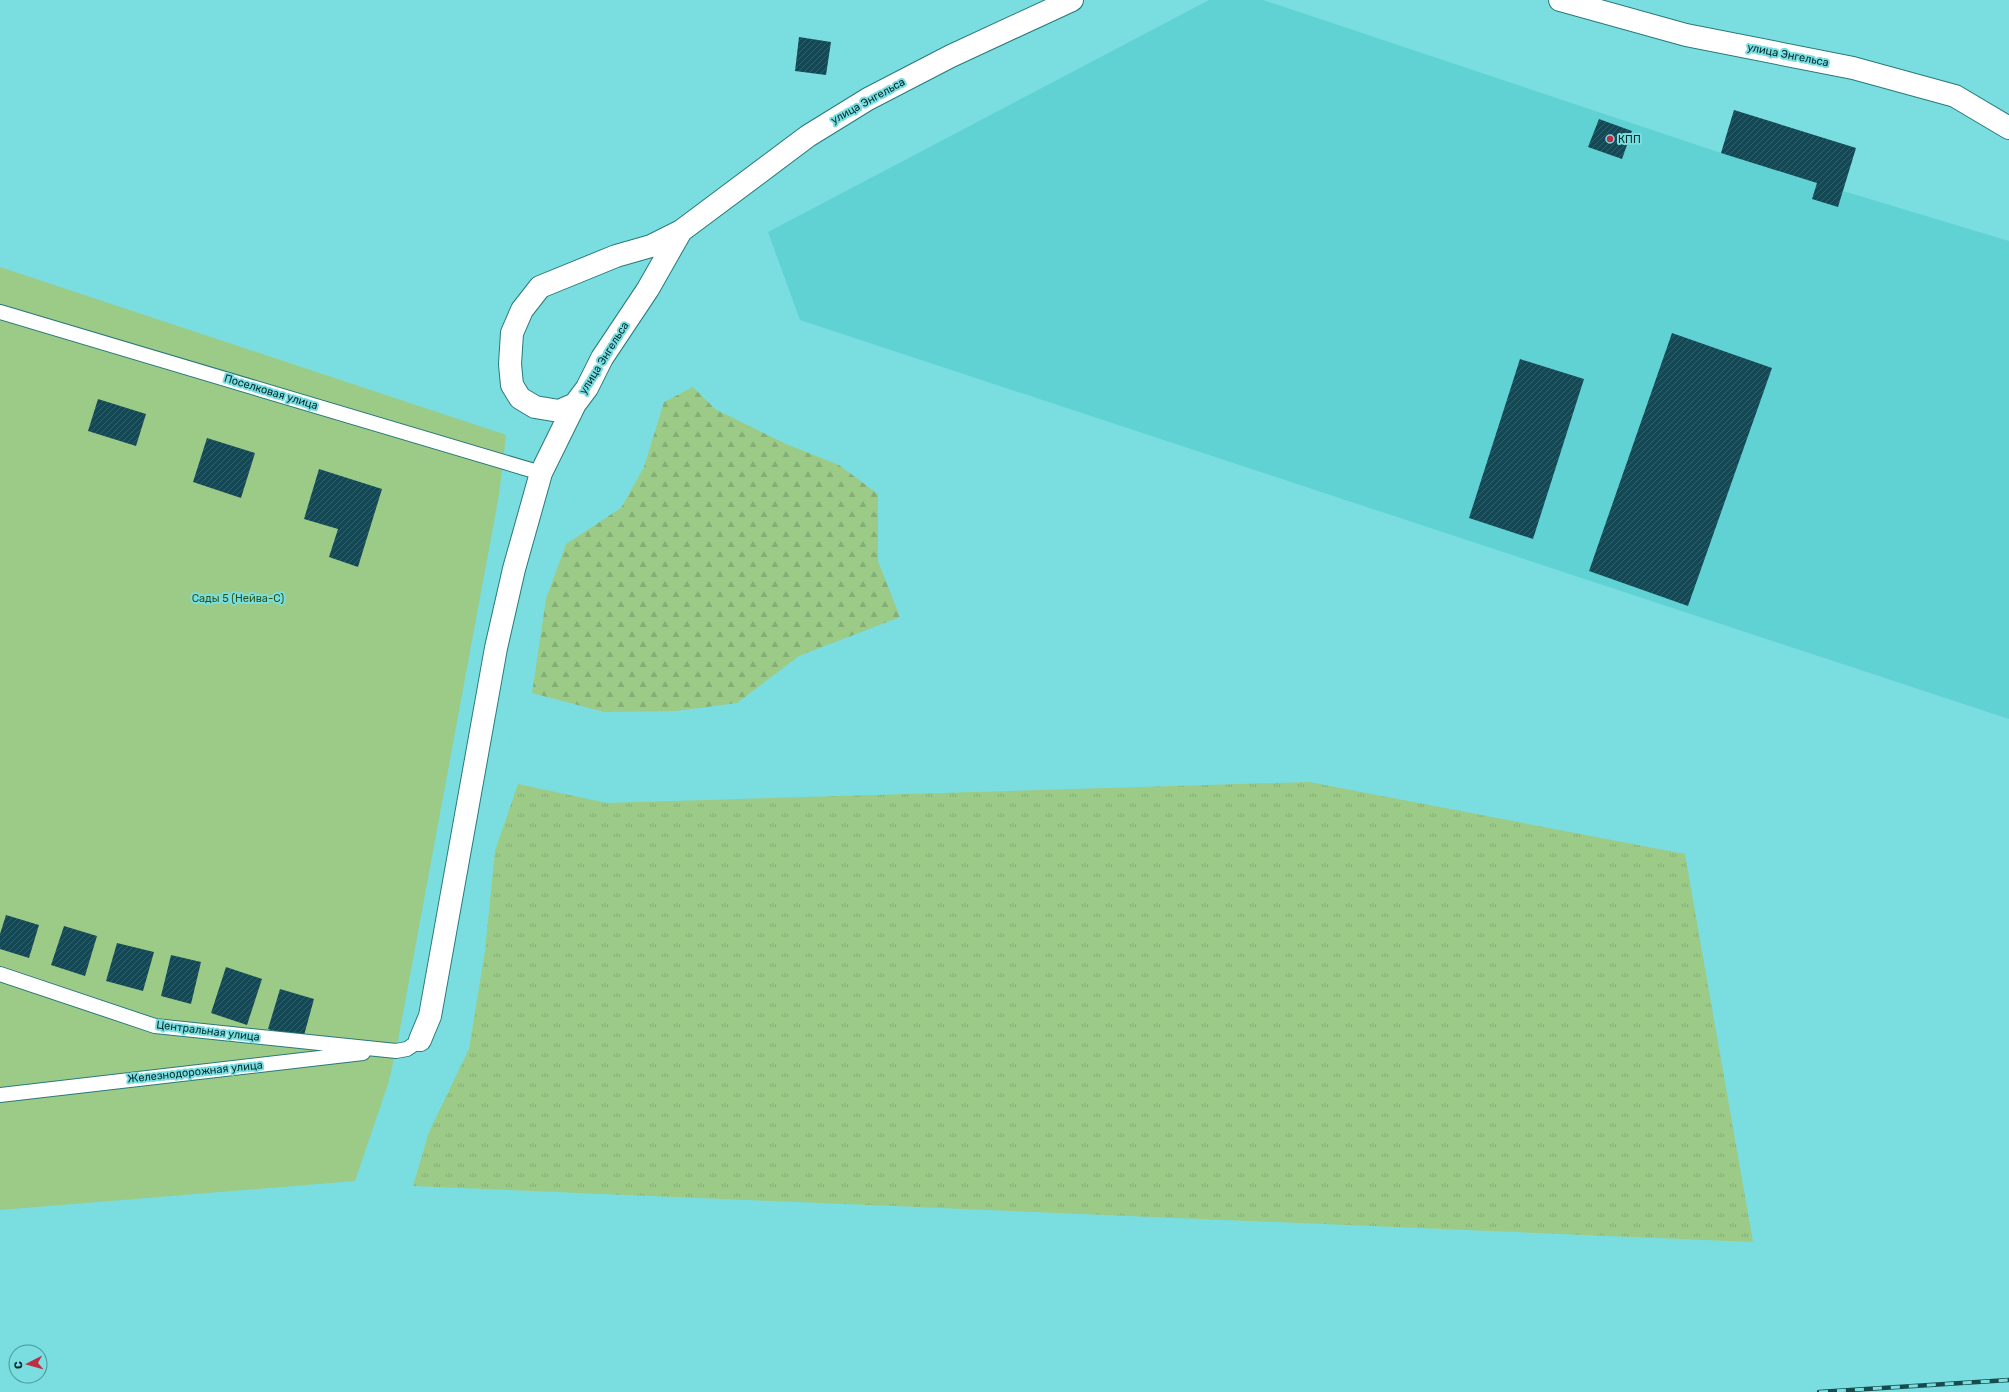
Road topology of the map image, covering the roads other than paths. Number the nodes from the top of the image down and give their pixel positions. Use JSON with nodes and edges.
{"nodes":[{"id":1,"x":1072,"y":0,"type":"edge"},
{"id":2,"x":1560,"y":0,"type":"edge"},
{"id":3,"x":2009,"y":128,"type":"edge"},
{"id":4,"x":681,"y":232,"type":"junction"},
{"id":5,"x":0,"y":312,"type":"edge"},
{"id":6,"x":575,"y":404,"type":"junction"},
{"id":7,"x":541,"y":472,"type":"junction"},
{"id":8,"x":0,"y":974,"type":"edge"},
{"id":9,"x":420,"y":1040,"type":"joint"},
{"id":10,"x":389,"y":1050,"type":"junction"},
{"id":11,"x":0,"y":1095,"type":"edge"}],
"edges":[{"from":1,"to":4,"type":"street","name":"улица Энгельса"},
{"from":2,"to":3,"type":"street","name":"улица Энгельса"},
{"from":4,"to":6,"type":"street","name":"улица Энгельса"},
{"from":4,"to":6,"type":"street","name":"улица Энгельса"},
{"from":5,"to":7,"type":"lane","name":"Поселковая улица"},
{"from":6,"to":7,"type":"street"},
{"from":7,"to":9,"type":"street"},
{"from":8,"to":10,"type":"lane","name":"Центральная улица"},
{"from":9,"to":10,"type":"lane","name":"Центральная улица"},
{"from":10,"to":11,"type":"lane","name":"Железнодорожная улица"}]}
